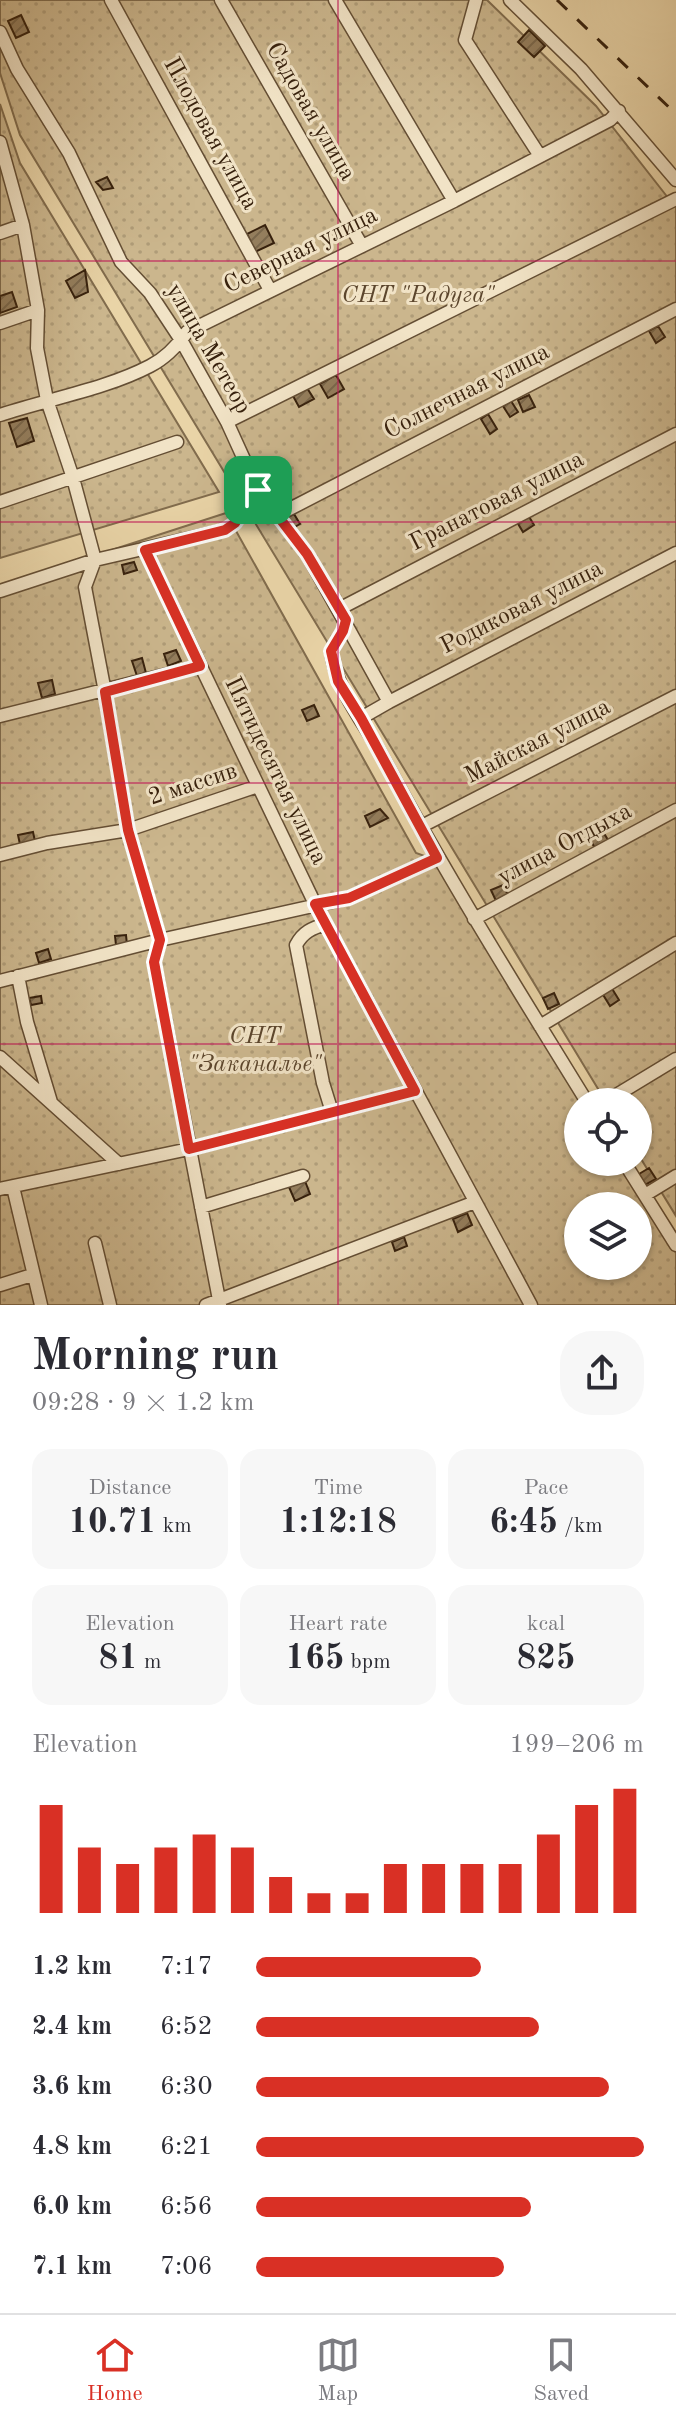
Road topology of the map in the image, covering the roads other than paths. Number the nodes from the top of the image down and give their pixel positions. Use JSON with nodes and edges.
{"nodes":[{"id":1,"x":111,"y":0,"type":"edge"},
{"id":2,"x":221,"y":0,"type":"edge"},
{"id":3,"x":335,"y":0,"type":"edge"},
{"id":4,"x":476,"y":0,"type":"edge"},
{"id":5,"x":510,"y":0,"type":"edge"},
{"id":6,"x":0,"y":32,"type":"edge"},
{"id":7,"x":619,"y":111,"type":"junction"},
{"id":8,"x":0,"y":142,"type":"edge"},
{"id":9,"x":540,"y":156,"type":"junction"},
{"id":10,"x":676,"y":180,"type":"edge"},
{"id":11,"x":676,"y":199,"type":"edge"},
{"id":12,"x":454,"y":201,"type":"junction"},
{"id":13,"x":23,"y":225,"type":"junction"},
{"id":14,"x":0,"y":233,"type":"edge"},
{"id":15,"x":362,"y":246,"type":"junction"},
{"id":16,"x":270,"y":290,"type":"junction"},
{"id":17,"x":676,"y":309,"type":"edge"},
{"id":18,"x":38,"y":310,"type":"junction"},
{"id":19,"x":0,"y":323,"type":"edge"},
{"id":20,"x":181,"y":340,"type":"junction"},
{"id":21,"x":47,"y":400,"type":"junction"},
{"id":22,"x":0,"y":415,"type":"edge"},
{"id":23,"x":227,"y":422,"type":"junction"},
{"id":24,"x":676,"y":434,"type":"edge"},
{"id":25,"x":177,"y":442,"type":"dead end"},
{"id":26,"x":73,"y":478,"type":"junction"},
{"id":27,"x":258,"y":490,"type":"junction"},
{"id":28,"x":0,"y":502,"type":"edge"},
{"id":29,"x":278,"y":515,"type":"junction"},
{"id":30,"x":145,"y":550,"type":"junction"},
{"id":31,"x":676,"y":553,"type":"edge"},
{"id":32,"x":95,"y":560,"type":"junction"},
{"id":33,"x":0,"y":591,"type":"edge"},
{"id":34,"x":342,"y":614,"type":"junction"},
{"id":35,"x":200,"y":666,"type":"junction"},
{"id":36,"x":105,"y":692,"type":"junction"},
{"id":37,"x":676,"y":696,"type":"edge"},
{"id":38,"x":389,"y":702,"type":"junction"},
{"id":39,"x":0,"y":716,"type":"edge"},
{"id":40,"x":361,"y":718,"type":"junction"},
{"id":41,"x":258,"y":786,"type":"junction"},
{"id":42,"x":676,"y":810,"type":"edge"},
{"id":43,"x":420,"y":827,"type":"junction"},
{"id":44,"x":128,"y":830,"type":"junction"},
{"id":45,"x":0,"y":855,"type":"edge"},
{"id":46,"x":437,"y":858,"type":"junction"},
{"id":47,"x":315,"y":904,"type":"junction"},
{"id":48,"x":474,"y":919,"type":"junction"},
{"id":49,"x":326,"y":924,"type":"junction"},
{"id":50,"x":160,"y":940,"type":"junction"},
{"id":51,"x":676,"y":943,"type":"edge"},
{"id":52,"x":18,"y":976,"type":"junction"},
{"id":53,"x":0,"y":981,"type":"edge"},
{"id":54,"x":540,"y":1026,"type":"junction"},
{"id":55,"x":0,"y":1057,"type":"edge"},
{"id":56,"x":676,"y":1059,"type":"edge"},
{"id":57,"x":578,"y":1088,"type":"edge"},
{"id":58,"x":628,"y":1088,"type":"edge"},
{"id":59,"x":415,"y":1091,"type":"junction"},
{"id":60,"x":51,"y":1102,"type":"junction"},
{"id":61,"x":332,"y":1112,"type":"junction"},
{"id":62,"x":189,"y":1149,"type":"junction"},
{"id":63,"x":119,"y":1164,"type":"junction"},
{"id":64,"x":303,"y":1176,"type":"dead end"},
{"id":65,"x":676,"y":1176,"type":"edge"},
{"id":66,"x":6,"y":1188,"type":"edge"},
{"id":67,"x":650,"y":1192,"type":"edge"},
{"id":68,"x":475,"y":1202,"type":"junction"},
{"id":69,"x":652,"y":1206,"type":"edge"},
{"id":70,"x":201,"y":1207,"type":"junction"},
{"id":71,"x":95,"y":1243,"type":"dead end"},
{"id":72,"x":676,"y":1245,"type":"edge"},
{"id":73,"x":32,"y":1275,"type":"junction"},
{"id":74,"x":0,"y":1285,"type":"edge"},
{"id":75,"x":215,"y":1303,"type":"edge"},
{"id":76,"x":526,"y":1304,"type":"edge"},
{"id":77,"x":41,"y":1305,"type":"edge"},
{"id":78,"x":110,"y":1305,"type":"edge"}],
"edges":[{"from":1,"to":16,"type":"street","name":"Плодовая улица"},
{"from":2,"to":15,"type":"street","name":"Садовая улица"},
{"from":3,"to":12,"type":"street"},
{"from":4,"to":9,"type":"street"},
{"from":5,"to":7,"type":"street"},
{"from":6,"to":20,"type":"street","name":"улица Метеор"},
{"from":7,"to":9,"type":"street","name":"Северная улица"},
{"from":7,"to":10,"type":"street"},
{"from":8,"to":13,"type":"street"},
{"from":9,"to":12,"type":"street","name":"Северная улица"},
{"from":11,"to":23,"type":"street"},
{"from":12,"to":15,"type":"street","name":"Северная улица"},
{"from":13,"to":14,"type":"street"},
{"from":13,"to":18,"type":"street"},
{"from":15,"to":16,"type":"street","name":"Северная улица"},
{"from":16,"to":20,"type":"street","name":"Северная улица"},
{"from":17,"to":29,"type":"street","name":"Солнечная улица"},
{"from":18,"to":19,"type":"street"},
{"from":18,"to":21,"type":"street"},
{"from":20,"to":21,"type":"street","name":"Северная улица"},
{"from":20,"to":23,"type":"street","name":"улица Метеор"},
{"from":21,"to":22,"type":"street","name":"Северная улица"},
{"from":21,"to":26,"type":"street"},
{"from":23,"to":27,"type":"street","name":"улица Метеор"},
{"from":24,"to":34,"type":"street","name":"Гранатовая улица"},
{"from":25,"to":26,"type":"street"},
{"from":26,"to":28,"type":"street"},
{"from":26,"to":32,"type":"street"},
{"from":27,"to":29,"type":"street","name":"улица Метеор"},
{"from":27,"to":30,"type":"street"},
{"from":29,"to":34,"type":"street","name":"улица Метеор"},
{"from":30,"to":32,"type":"street"},
{"from":30,"to":35,"type":"street","name":"Пятидесятая улица"},
{"from":31,"to":38,"type":"street","name":"Родиковая улица"},
{"from":32,"to":33,"type":"street"},
{"from":32,"to":36,"type":"street"},
{"from":34,"to":38,"type":"street","name":"улица Метеор"},
{"from":34,"to":40,"type":"street"},
{"from":35,"to":36,"type":"street"},
{"from":35,"to":41,"type":"street","name":"Пятидесятая улица"},
{"from":36,"to":39,"type":"street"},
{"from":36,"to":44,"type":"street"},
{"from":37,"to":43,"type":"street","name":"Майская улица"},
{"from":38,"to":40,"type":"street"},
{"from":40,"to":43,"type":"street"},
{"from":41,"to":44,"type":"street","name":"2 массив"},
{"from":41,"to":47,"type":"street","name":"Пятидесятая улица"},
{"from":42,"to":48,"type":"street","name":"улица Отдыха"},
{"from":43,"to":46,"type":"street"},
{"from":44,"to":45,"type":"street","name":"2 массив"},
{"from":44,"to":50,"type":"street"},
{"from":46,"to":47,"type":"street"},
{"from":46,"to":48,"type":"street"},
{"from":47,"to":49,"type":"street","name":"Пятидесятая улица"},
{"from":47,"to":50,"type":"street"},
{"from":48,"to":54,"type":"street"},
{"from":49,"to":59,"type":"street","name":"Пятидесятая улица"},
{"from":49,"to":61,"type":"street"},
{"from":50,"to":52,"type":"street"},
{"from":50,"to":62,"type":"street"},
{"from":51,"to":54,"type":"street"},
{"from":52,"to":53,"type":"street"},
{"from":52,"to":60,"type":"street"},
{"from":54,"to":57,"type":"street"},
{"from":55,"to":60,"type":"street"},
{"from":56,"to":58,"type":"street"},
{"from":59,"to":61,"type":"street"},
{"from":59,"to":68,"type":"street","name":"Пятидесятая улица"},
{"from":60,"to":63,"type":"street"},
{"from":61,"to":62,"type":"street"},
{"from":62,"to":63,"type":"street"},
{"from":62,"to":70,"type":"street"},
{"from":63,"to":66,"type":"street"},
{"from":64,"to":70,"type":"street"},
{"from":65,"to":67,"type":"street"},
{"from":66,"to":73,"type":"street"},
{"from":68,"to":75,"type":"street"},
{"from":68,"to":76,"type":"street","name":"Пятидесятая улица"},
{"from":69,"to":72,"type":"street"},
{"from":70,"to":75,"type":"street"},
{"from":71,"to":78,"type":"street"},
{"from":73,"to":74,"type":"street"},
{"from":73,"to":77,"type":"street"}]}
